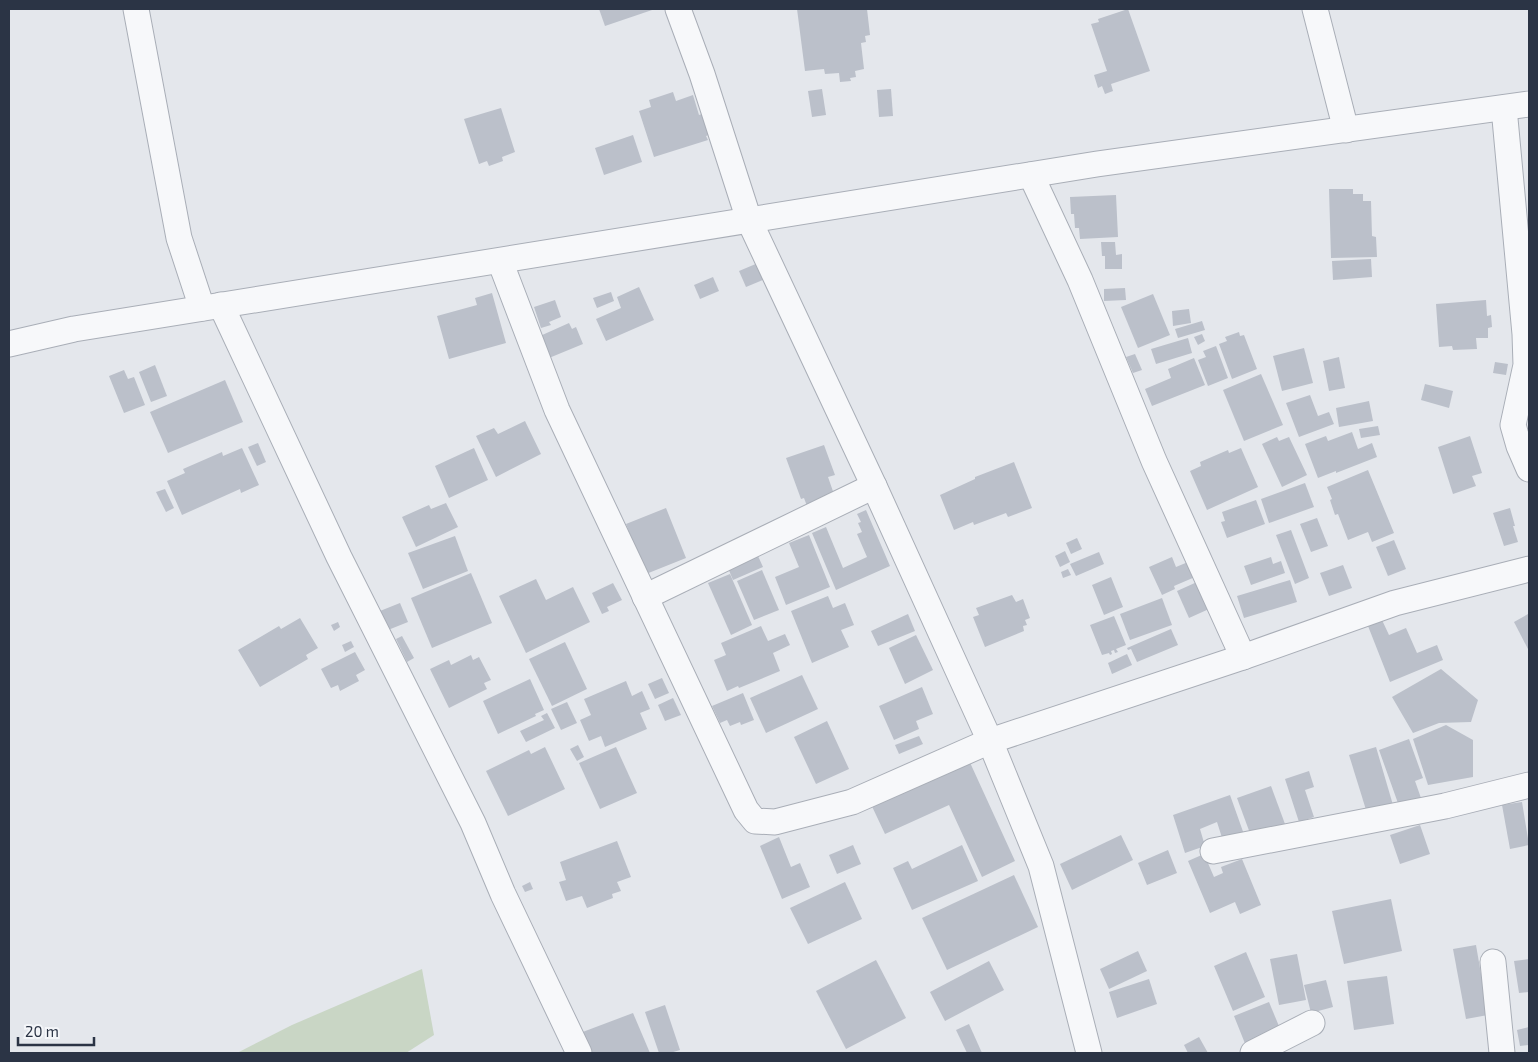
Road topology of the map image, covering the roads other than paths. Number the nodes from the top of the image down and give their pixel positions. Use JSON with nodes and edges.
{"nodes":[{"id":1,"x":136,"y":9,"type":"edge"},
{"id":2,"x":678,"y":9,"type":"edge"},
{"id":3,"x":1316,"y":9,"type":"edge"},
{"id":4,"x":1529,"y":104,"type":"edge"},
{"id":5,"x":1504,"y":108,"type":"junction"},
{"id":6,"x":1346,"y":130,"type":"junction"},
{"id":7,"x":1031,"y":175,"type":"junction"},
{"id":8,"x":749,"y":220,"type":"junction"},
{"id":9,"x":500,"y":261,"type":"junction"},
{"id":10,"x":212,"y":307,"type":"junction"},
{"id":11,"x":9,"y":344,"type":"edge"},
{"id":12,"x":1529,"y":469,"type":"edge"},
{"id":13,"x":874,"y":486,"type":"junction"},
{"id":14,"x":1529,"y":569,"type":"edge"},
{"id":15,"x":645,"y":597,"type":"junction"},
{"id":16,"x":1243,"y":657,"type":"junction"},
{"id":17,"x":990,"y":741,"type":"junction"},
{"id":18,"x":1529,"y":785,"type":"edge"},
{"id":19,"x":1213,"y":851,"type":"dead end"},
{"id":20,"x":1493,"y":962,"type":"dead end"},
{"id":21,"x":1312,"y":1023,"type":"dead end"},
{"id":22,"x":579,"y":1053,"type":"edge"},
{"id":23,"x":1089,"y":1053,"type":"edge"},
{"id":24,"x":1253,"y":1053,"type":"edge"},
{"id":25,"x":1502,"y":1053,"type":"edge"}],
"edges":[{"from":1,"to":10,"type":"street"},
{"from":2,"to":8,"type":"street"},
{"from":3,"to":6,"type":"street"},
{"from":4,"to":5,"type":"street"},
{"from":5,"to":6,"type":"street"},
{"from":5,"to":12,"type":"street"},
{"from":6,"to":7,"type":"street"},
{"from":7,"to":8,"type":"street"},
{"from":7,"to":16,"type":"street"},
{"from":8,"to":9,"type":"street"},
{"from":8,"to":13,"type":"street"},
{"from":9,"to":10,"type":"street"},
{"from":9,"to":15,"type":"street"},
{"from":10,"to":11,"type":"street"},
{"from":10,"to":22,"type":"street"},
{"from":13,"to":15,"type":"street"},
{"from":13,"to":17,"type":"street"},
{"from":14,"to":16,"type":"street"},
{"from":15,"to":17,"type":"street"},
{"from":16,"to":17,"type":"street"},
{"from":17,"to":23,"type":"street"},
{"from":18,"to":19,"type":"street"},
{"from":20,"to":25,"type":"street"},
{"from":21,"to":24,"type":"street"}]}
